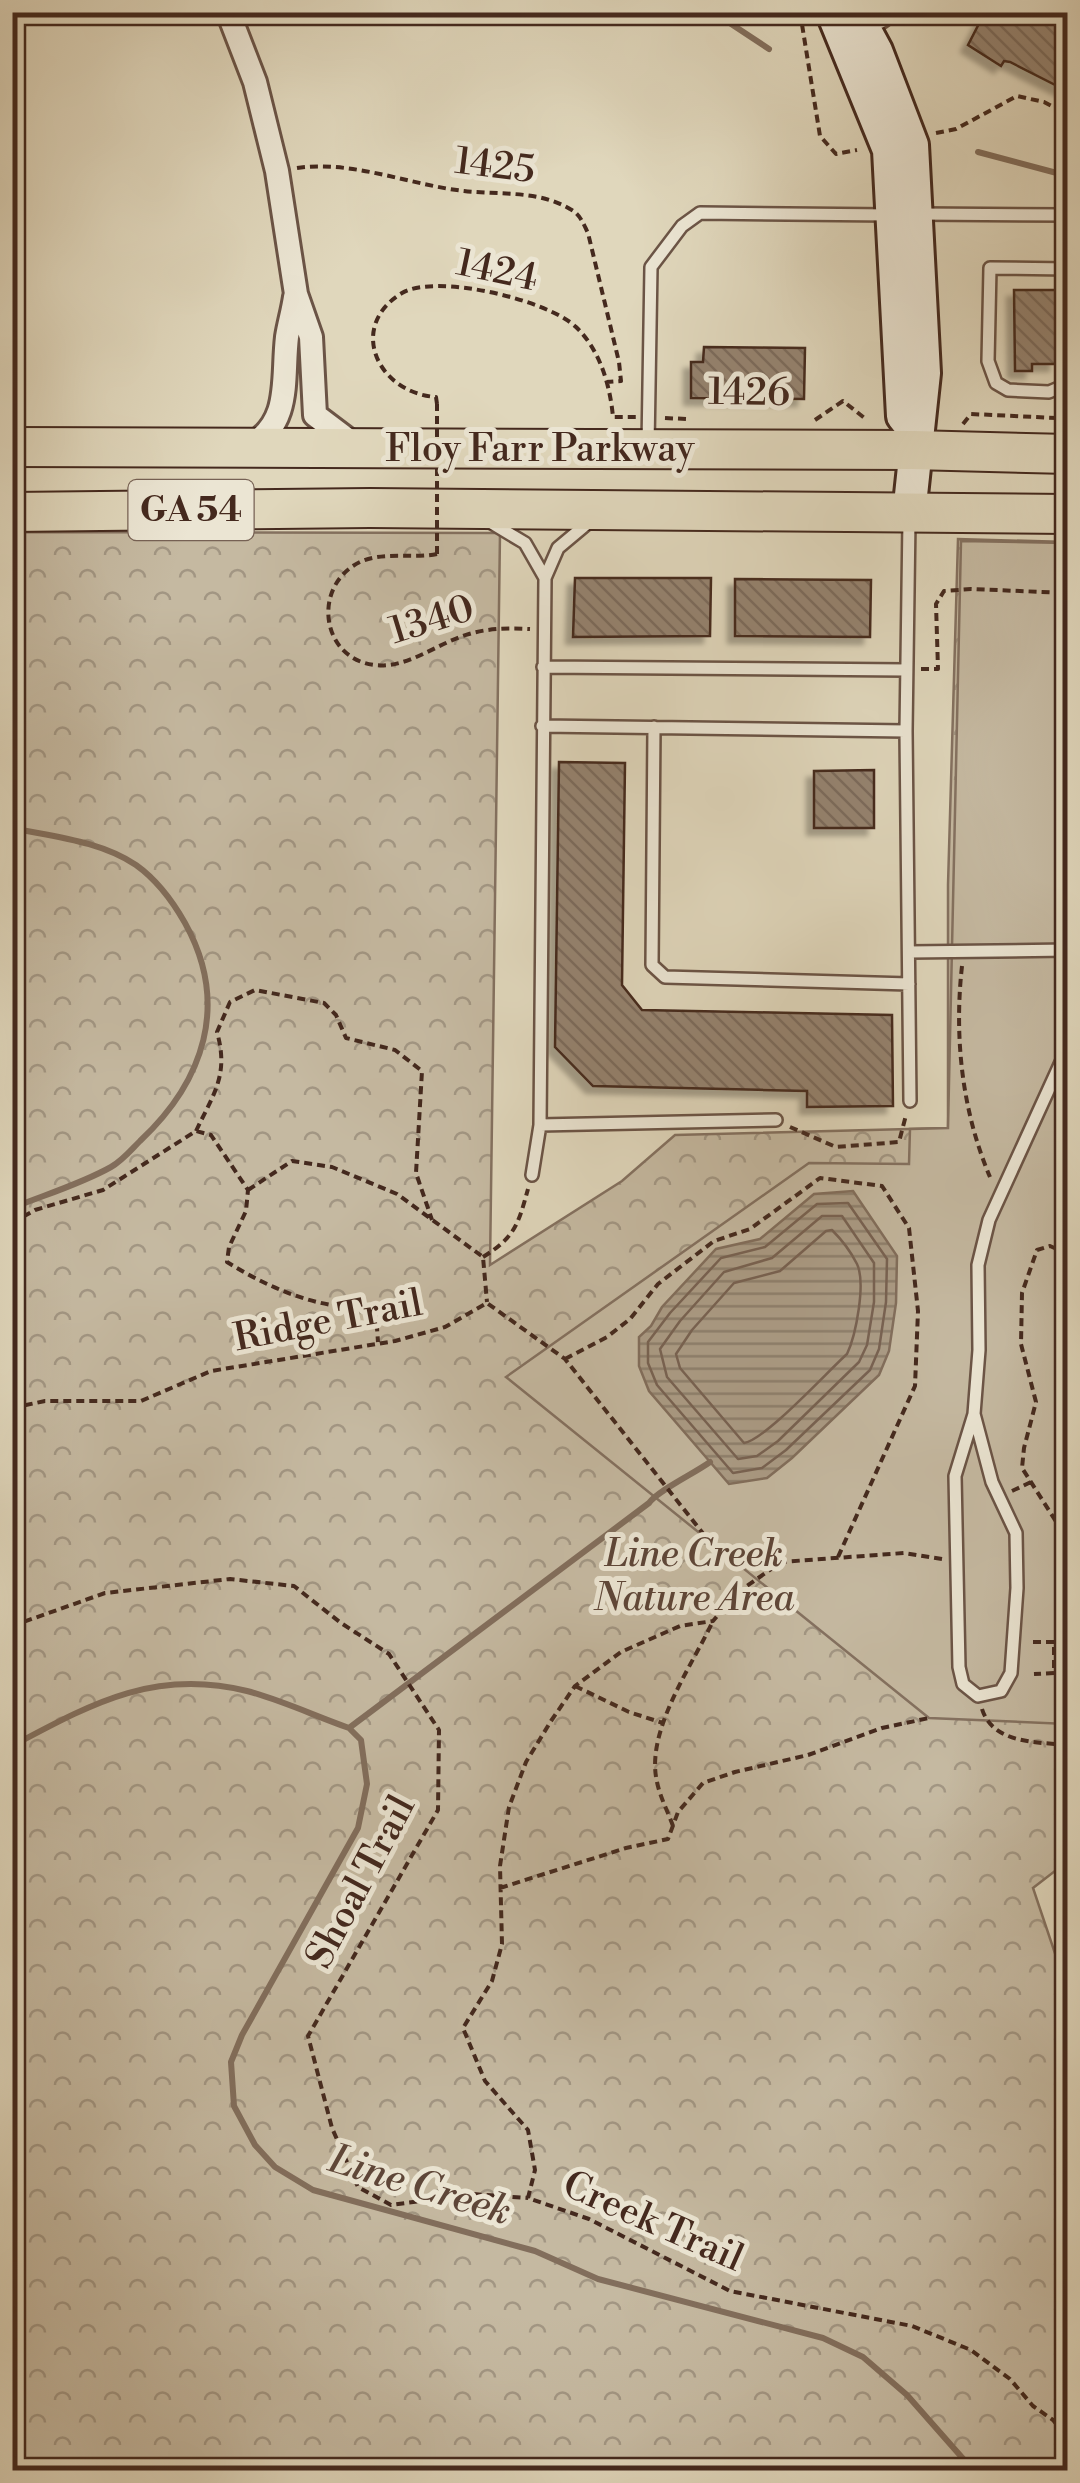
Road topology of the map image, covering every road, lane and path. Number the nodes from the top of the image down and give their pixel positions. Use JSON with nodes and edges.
{"nodes":[{"id":1,"x":228,"y":12,"type":"edge"},
{"id":2,"x":800,"y":12,"type":"edge"},
{"id":3,"x":854,"y":15,"type":"edge"},
{"id":4,"x":1068,"y":115,"type":"edge"},
{"id":5,"x":931,"y":134,"type":"dead end"},
{"id":6,"x":857,"y":150,"type":"dead end"},
{"id":7,"x":278,"y":171,"type":"junction"},
{"id":8,"x":905,"y":214,"type":"junction"},
{"id":9,"x":1068,"y":215,"type":"edge"},
{"id":10,"x":1068,"y":269,"type":"edge"},
{"id":11,"x":296,"y":294,"type":"junction"},
{"id":12,"x":607,"y":382,"type":"junction"},
{"id":13,"x":1068,"y":384,"type":"edge"},
{"id":14,"x":1068,"y":415,"type":"edge"},
{"id":15,"x":613,"y":417,"type":"joint"},
{"id":16,"x":698,"y":419,"type":"dead end"},
{"id":17,"x":870,"y":422,"type":"dead end"},
{"id":18,"x":806,"y":423,"type":"dead end"},
{"id":19,"x":963,"y":424,"type":"dead end"},
{"id":20,"x":648,"y":433,"type":"junction"},
{"id":21,"x":12,"y":447,"type":"edge"},
{"id":22,"x":358,"y":447,"type":"junction"},
{"id":23,"x":248,"y":448,"type":"junction"},
{"id":24,"x":913,"y":450,"type":"junction"},
{"id":25,"x":1068,"y":454,"type":"edge"},
{"id":26,"x":448,"y":508,"type":"junction"},
{"id":27,"x":607,"y":511,"type":"junction"},
{"id":28,"x":12,"y":512,"type":"edge"},
{"id":29,"x":909,"y":514,"type":"junction"},
{"id":30,"x":1068,"y":514,"type":"edge"},
{"id":31,"x":437,"y":554,"type":"joint"},
{"id":32,"x":545,"y":578,"type":"junction"},
{"id":33,"x":1068,"y":593,"type":"edge"},
{"id":34,"x":542,"y":629,"type":"junction"},
{"id":35,"x":543,"y":667,"type":"junction"},
{"id":36,"x":906,"y":670,"type":"junction"},
{"id":37,"x":542,"y":726,"type":"junction"},
{"id":38,"x":654,"y":727,"type":"junction"},
{"id":39,"x":906,"y":730,"type":"junction"},
{"id":40,"x":1068,"y":950,"type":"edge"},
{"id":41,"x":909,"y":952,"type":"junction"},
{"id":42,"x":963,"y":952,"type":"junction"},
{"id":43,"x":910,"y":984,"type":"junction"},
{"id":44,"x":1068,"y":1047,"type":"edge"},
{"id":45,"x":910,"y":1101,"type":"joint"},
{"id":46,"x":776,"y":1120,"type":"joint"},
{"id":47,"x":540,"y":1126,"type":"junction"},
{"id":48,"x":196,"y":1132,"type":"junction"},
{"id":49,"x":532,"y":1175,"type":"joint"},
{"id":50,"x":248,"y":1190,"type":"junction"},
{"id":51,"x":998,"y":1198,"type":"junction"},
{"id":52,"x":432,"y":1220,"type":"junction"},
{"id":53,"x":12,"y":1223,"type":"edge"},
{"id":54,"x":1068,"y":1254,"type":"edge"},
{"id":55,"x":482,"y":1257,"type":"junction"},
{"id":56,"x":487,"y":1303,"type":"junction"},
{"id":57,"x":379,"y":1344,"type":"junction"},
{"id":58,"x":565,"y":1360,"type":"junction"},
{"id":59,"x":12,"y":1408,"type":"edge"},
{"id":60,"x":974,"y":1414,"type":"junction"},
{"id":61,"x":1031,"y":1482,"type":"junction"},
{"id":62,"x":999,"y":1497,"type":"junction"},
{"id":63,"x":1068,"y":1523,"type":"edge"},
{"id":64,"x":838,"y":1557,"type":"junction"},
{"id":65,"x":782,"y":1562,"type":"junction"},
{"id":66,"x":956,"y":1564,"type":"junction"},
{"id":67,"x":713,"y":1621,"type":"junction"},
{"id":68,"x":12,"y":1626,"type":"edge"},
{"id":69,"x":1033,"y":1642,"type":"dead end"},
{"id":70,"x":1034,"y":1674,"type":"dead end"},
{"id":71,"x":575,"y":1686,"type":"junction"},
{"id":72,"x":978,"y":1696,"type":"junction"},
{"id":73,"x":929,"y":1718,"type":"dead end"},
{"id":74,"x":664,"y":1723,"type":"junction"},
{"id":75,"x":1068,"y":1745,"type":"edge"},
{"id":76,"x":673,"y":1826,"type":"junction"},
{"id":77,"x":500,"y":1888,"type":"junction"},
{"id":78,"x":528,"y":2198,"type":"junction"},
{"id":79,"x":1068,"y":2439,"type":"edge"}],
"edges":[{"from":1,"to":7,"type":"street"},
{"from":2,"to":6,"type":"path"},
{"from":3,"to":8,"type":"street"},
{"from":4,"to":5,"type":"path"},
{"from":7,"to":11,"type":"street"},
{"from":7,"to":12,"type":"path","name":"1425"},
{"from":8,"to":9,"type":"lane"},
{"from":8,"to":20,"type":"lane"},
{"from":8,"to":24,"type":"street"},
{"from":10,"to":13,"type":"lane"},
{"from":11,"to":22,"type":"street"},
{"from":11,"to":23,"type":"street"},
{"from":12,"to":15,"type":"path","name":"1424"},
{"from":12,"to":31,"type":"path","name":"1424","bridge":true},
{"from":14,"to":19,"type":"path"},
{"from":15,"to":20,"type":"path","name":"1426"},
{"from":16,"to":20,"type":"path","name":"1426"},
{"from":17,"to":18,"type":"path","name":"1426"},
{"from":20,"to":22,"type":"main road","name":"Floy Farr Parkway","number":"GA 54"},
{"from":20,"to":24,"type":"main road","name":"Floy Farr Parkway","number":"GA 54"},
{"from":21,"to":23,"type":"main road","name":"Floy Farr Parkway","number":"GA 54"},
{"from":22,"to":23,"type":"main road","name":"Floy Farr Parkway","number":"GA 54"},
{"from":24,"to":25,"type":"main road","name":"Floy Farr Parkway","number":"GA 54"},
{"from":24,"to":29,"type":"street"},
{"from":26,"to":27,"type":"main road","name":"Floy Farr Parkway","number":"GA 54"},
{"from":26,"to":28,"type":"main road","name":"Floy Farr Parkway","number":"GA 54"},
{"from":26,"to":32,"type":"lane"},
{"from":27,"to":29,"type":"main road","name":"Floy Farr Parkway","number":"GA 54"},
{"from":27,"to":32,"type":"lane"},
{"from":29,"to":30,"type":"main road","name":"Floy Farr Parkway","number":"GA 54"},
{"from":29,"to":36,"type":"lane"},
{"from":31,"to":34,"type":"path","name":"1340"},
{"from":32,"to":34,"type":"lane"},
{"from":33,"to":36,"type":"path"},
{"from":34,"to":35,"type":"lane"},
{"from":35,"to":36,"type":"lane"},
{"from":35,"to":37,"type":"lane"},
{"from":36,"to":39,"type":"lane"},
{"from":37,"to":38,"type":"lane"},
{"from":37,"to":47,"type":"lane"},
{"from":38,"to":39,"type":"lane"},
{"from":38,"to":43,"type":"lane"},
{"from":39,"to":41,"type":"lane"},
{"from":40,"to":42,"type":"lane"},
{"from":41,"to":42,"type":"lane"},
{"from":41,"to":43,"type":"lane"},
{"from":42,"to":51,"type":"path"},
{"from":43,"to":45,"type":"lane"},
{"from":44,"to":51,"type":"lane"},
{"from":45,"to":46,"type":"path"},
{"from":46,"to":47,"type":"lane"},
{"from":47,"to":49,"type":"lane"},
{"from":48,"to":50,"type":"path"},
{"from":48,"to":52,"type":"path"},
{"from":48,"to":53,"type":"path"},
{"from":49,"to":55,"type":"path"},
{"from":50,"to":52,"type":"path"},
{"from":50,"to":57,"type":"path"},
{"from":51,"to":60,"type":"lane"},
{"from":52,"to":55,"type":"path"},
{"from":54,"to":61,"type":"path"},
{"from":55,"to":56,"type":"path"},
{"from":56,"to":57,"type":"path","name":"Ridge Trail"},
{"from":56,"to":58,"type":"path"},
{"from":57,"to":59,"type":"path","name":"Ridge Trail"},
{"from":58,"to":64,"type":"path"},
{"from":58,"to":65,"type":"path"},
{"from":60,"to":62,"type":"lane"},
{"from":60,"to":66,"type":"lane"},
{"from":61,"to":62,"type":"path"},
{"from":61,"to":63,"type":"path"},
{"from":62,"to":72,"type":"lane"},
{"from":64,"to":65,"type":"path"},
{"from":64,"to":66,"type":"path"},
{"from":65,"to":67,"type":"path"},
{"from":66,"to":72,"type":"lane"},
{"from":67,"to":71,"type":"path","name":"Creek Trail"},
{"from":67,"to":74,"type":"path"},
{"from":68,"to":78,"type":"path","name":"Shoal Trail"},
{"from":69,"to":70,"type":"path"},
{"from":71,"to":74,"type":"path"},
{"from":71,"to":77,"type":"path","name":"Creek Trail"},
{"from":72,"to":75,"type":"path"},
{"from":73,"to":76,"type":"path"},
{"from":74,"to":76,"type":"path"},
{"from":76,"to":77,"type":"path"},
{"from":77,"to":78,"type":"path","name":"Creek Trail"},
{"from":78,"to":79,"type":"path","name":"Creek Trail"}]}
